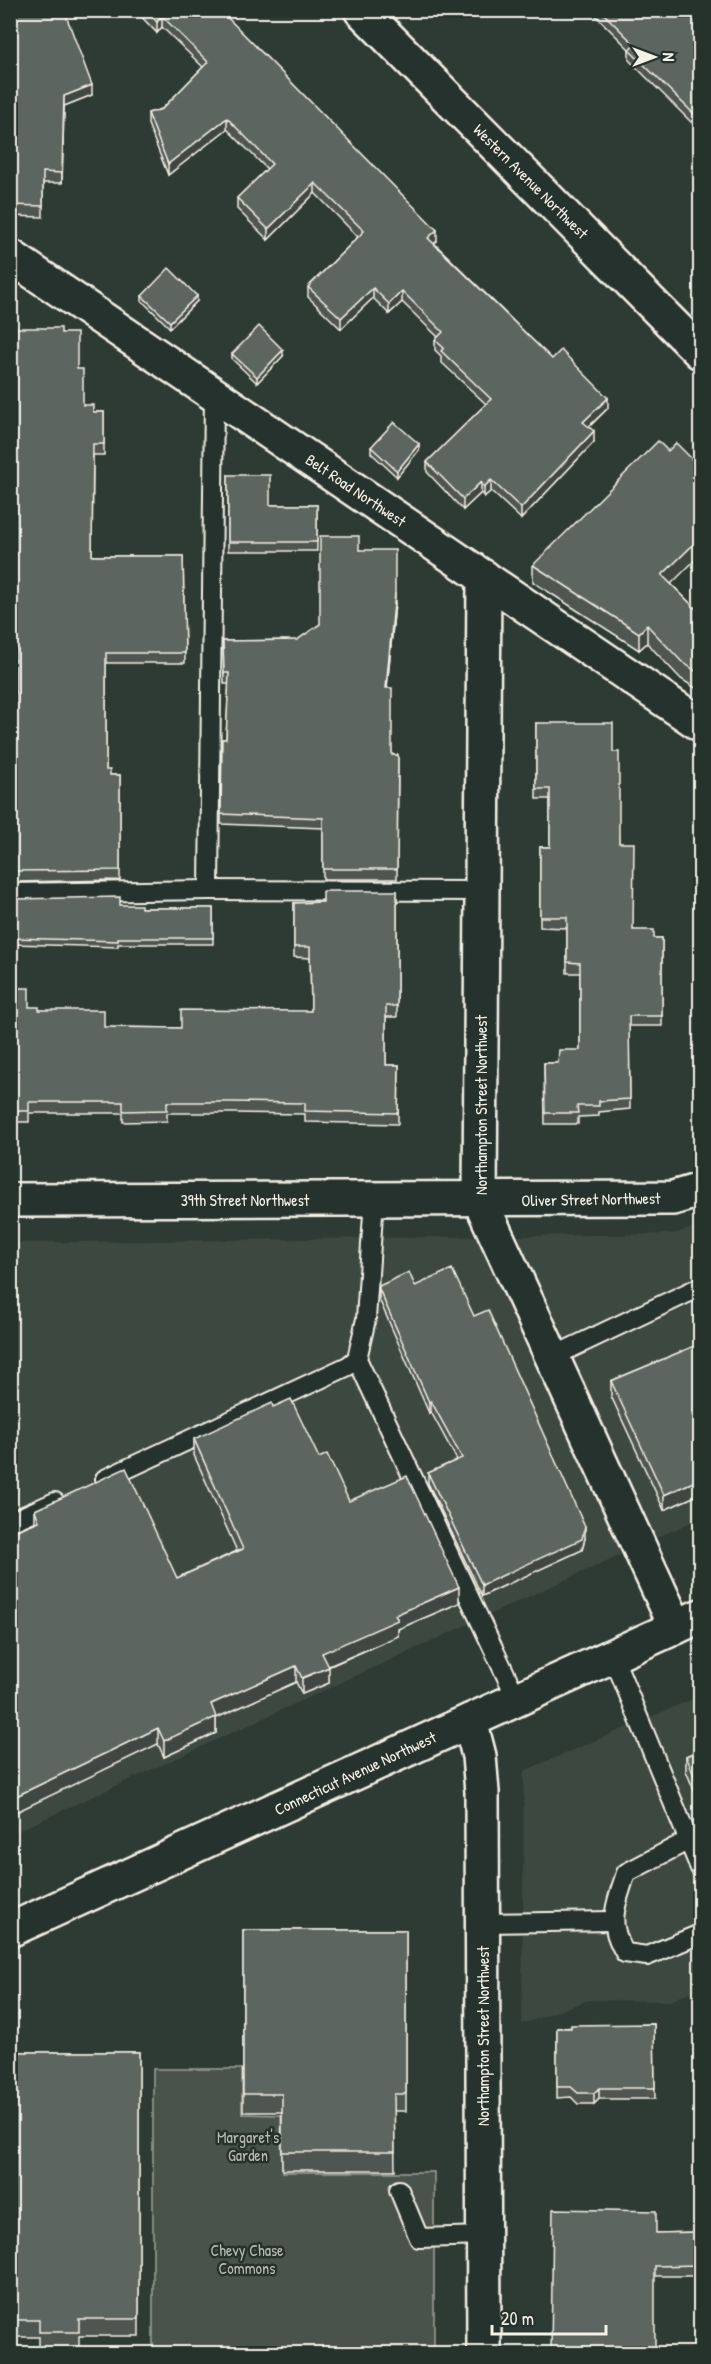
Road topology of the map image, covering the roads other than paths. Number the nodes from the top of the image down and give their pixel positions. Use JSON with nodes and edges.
{"nodes":[{"id":1,"x":361,"y":10,"type":"edge"},
{"id":2,"x":10,"y":256,"type":"edge"},
{"id":3,"x":700,"y":352,"type":"edge"},
{"id":4,"x":214,"y":394,"type":"junction"},
{"id":5,"x":484,"y":577,"type":"junction"},
{"id":6,"x":700,"y":724,"type":"edge"},
{"id":7,"x":209,"y":890,"type":"junction"},
{"id":8,"x":482,"y":891,"type":"junction"},
{"id":9,"x":10,"y":893,"type":"edge"},
{"id":10,"x":700,"y":1191,"type":"edge"},
{"id":11,"x":10,"y":1200,"type":"edge"},
{"id":12,"x":374,"y":1200,"type":"junction"},
{"id":13,"x":480,"y":1200,"type":"junction"},
{"id":14,"x":700,"y":1287,"type":"edge"},
{"id":15,"x":552,"y":1357,"type":"junction"},
{"id":16,"x":357,"y":1359,"type":"junction"},
{"id":17,"x":92,"y":1485,"type":"edge"},
{"id":18,"x":70,"y":1495,"type":"edge"},
{"id":19,"x":10,"y":1522,"type":"edge"},
{"id":20,"x":688,"y":1622,"type":"edge"},
{"id":21,"x":613,"y":1656,"type":"junction"},
{"id":22,"x":517,"y":1699,"type":"junction"},
{"id":23,"x":470,"y":1721,"type":"junction"},
{"id":24,"x":689,"y":1840,"type":"junction"},
{"id":25,"x":700,"y":1868,"type":"edge"},
{"id":26,"x":613,"y":1921,"type":"junction"},
{"id":27,"x":483,"y":1923,"type":"junction"},
{"id":28,"x":10,"y":1930,"type":"edge"},
{"id":29,"x":700,"y":1934,"type":"edge"},
{"id":30,"x":399,"y":2190,"type":"dead end"},
{"id":31,"x":484,"y":2236,"type":"junction"},
{"id":32,"x":484,"y":2354,"type":"edge"}],
"edges":[{"from":1,"to":3,"type":"street","name":"Western Avenue Northwest"},
{"from":2,"to":4,"type":"street","name":"Belt Road Northwest"},
{"from":4,"to":5,"type":"street","name":"Belt Road Northwest"},
{"from":4,"to":7,"type":"lane"},
{"from":5,"to":6,"type":"street","name":"Belt Road Northwest"},
{"from":5,"to":8,"type":"street","name":"Northampton Street Northwest"},
{"from":7,"to":8,"type":"lane"},
{"from":7,"to":9,"type":"lane"},
{"from":8,"to":13,"type":"street","name":"Northampton Street Northwest"},
{"from":10,"to":13,"type":"street","name":"Oliver Street Northwest"},
{"from":11,"to":12,"type":"street","name":"39th Street Northwest"},
{"from":12,"to":13,"type":"street","name":"39th Street Northwest"},
{"from":12,"to":16,"type":"lane"},
{"from":13,"to":15,"type":"street","name":"Northampton Street Northwest"},
{"from":14,"to":15,"type":"lane"},
{"from":15,"to":20,"type":"street","name":"Northampton Street Northwest"},
{"from":16,"to":17,"type":"lane"},
{"from":16,"to":22,"type":"lane"},
{"from":18,"to":19,"type":"lane"},
{"from":20,"to":21,"type":"street","name":"Connecticut Avenue Northwest"},
{"from":21,"to":22,"type":"street","name":"Connecticut Avenue Northwest"},
{"from":21,"to":24,"type":"lane"},
{"from":22,"to":23,"type":"street","name":"Connecticut Avenue Northwest"},
{"from":23,"to":27,"type":"street","name":"Northampton Street Northwest"},
{"from":23,"to":28,"type":"street","name":"Connecticut Avenue Northwest"},
{"from":24,"to":25,"type":"lane"},
{"from":24,"to":26,"type":"lane"},
{"from":26,"to":27,"type":"lane"},
{"from":26,"to":29,"type":"lane"},
{"from":27,"to":31,"type":"street","name":"Northampton Street Northwest"},
{"from":30,"to":31,"type":"lane"},
{"from":31,"to":32,"type":"street","name":"Northampton Street Northwest"}]}
